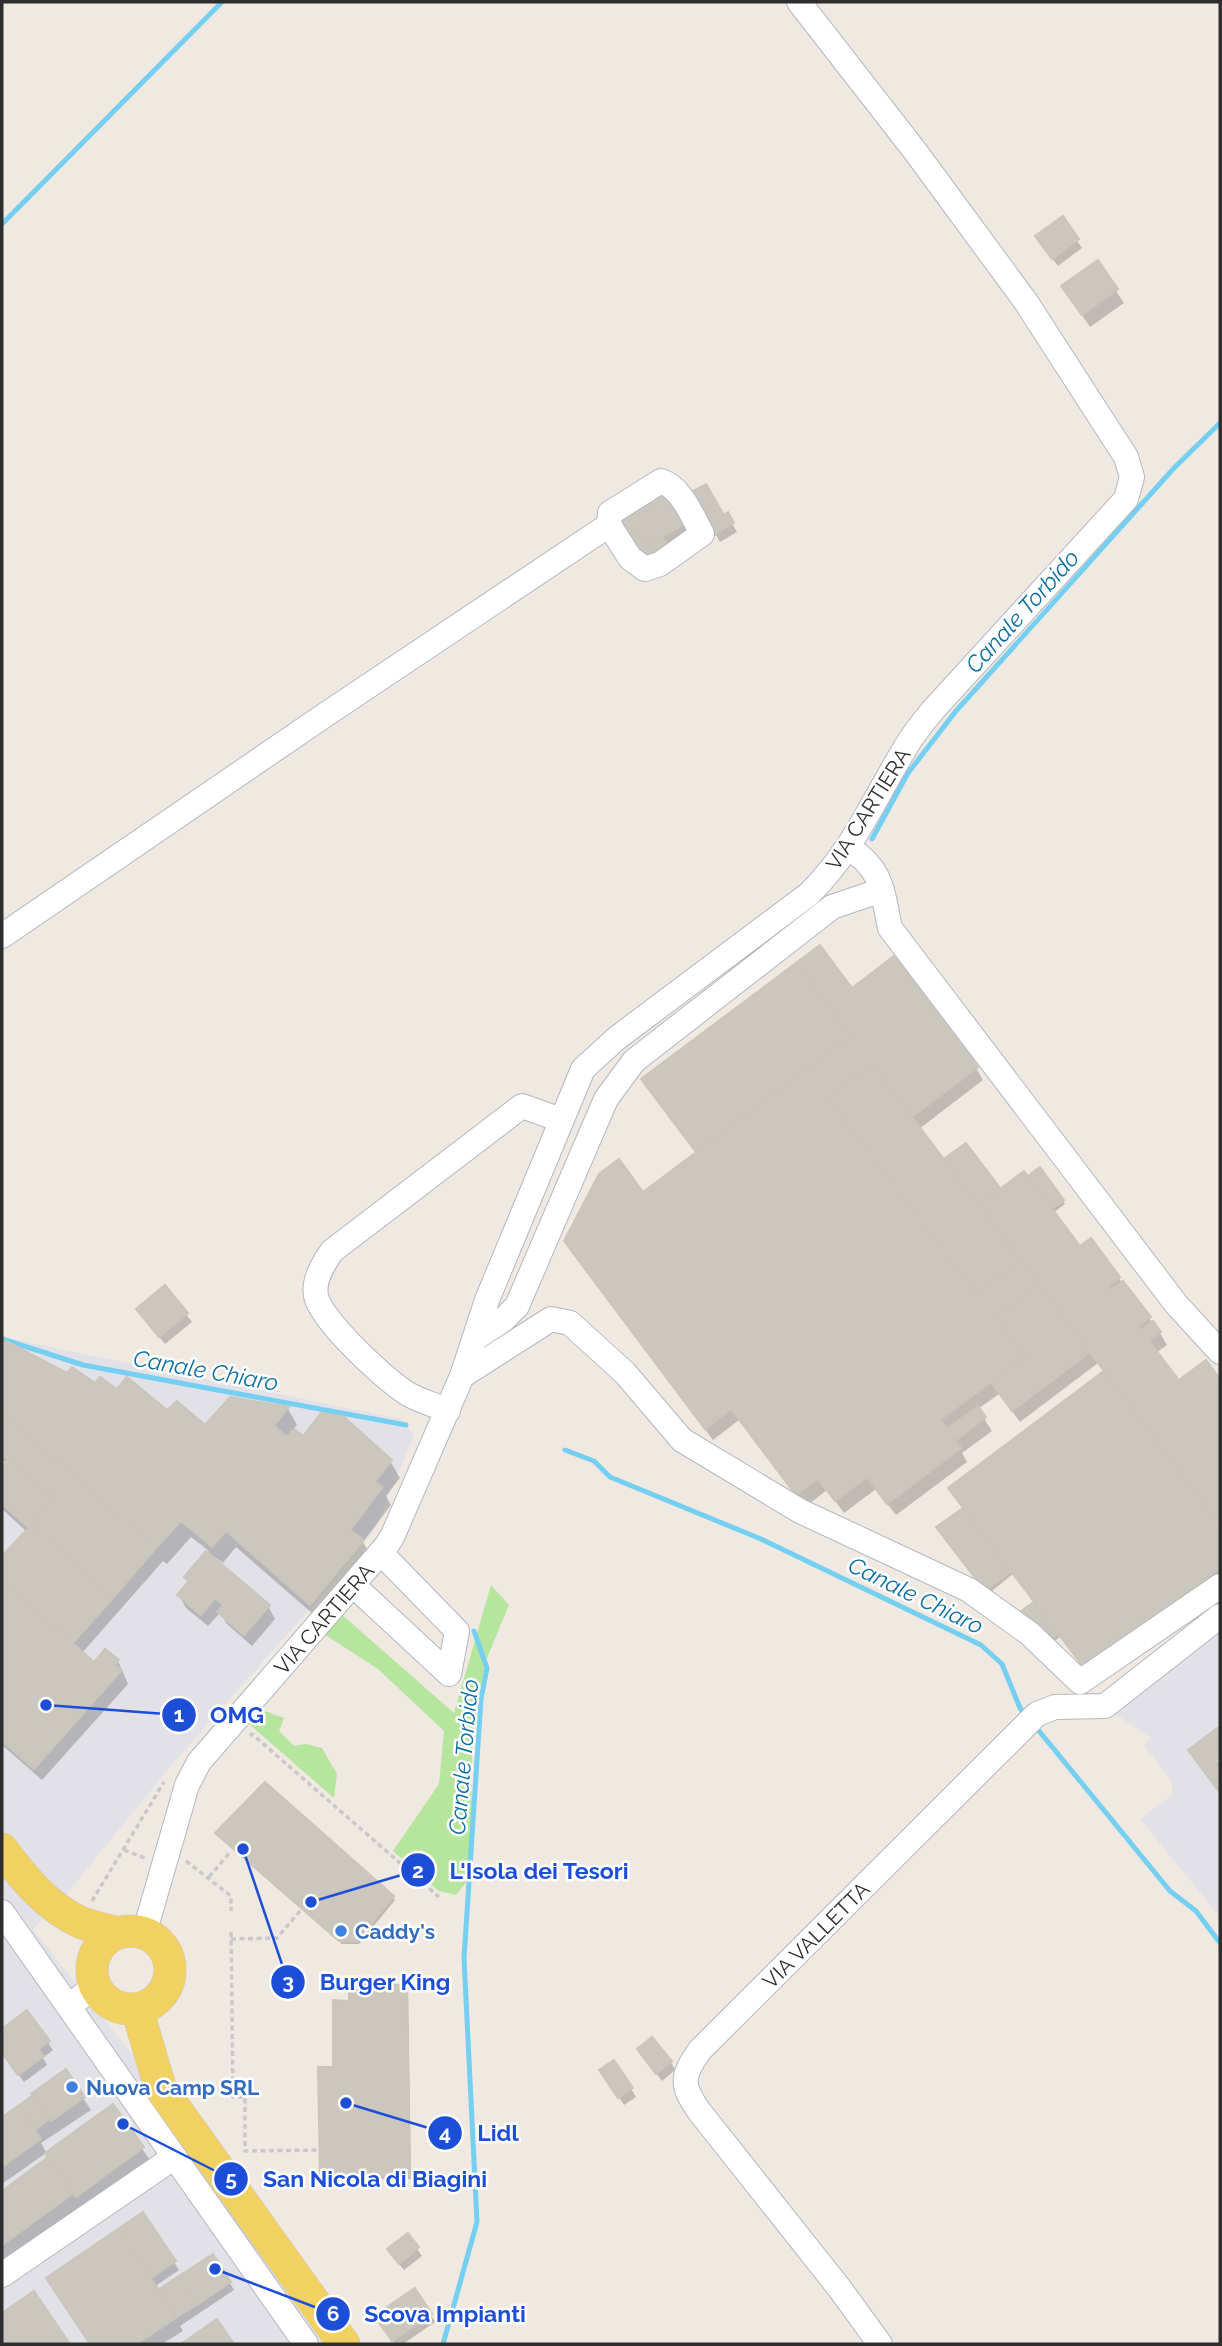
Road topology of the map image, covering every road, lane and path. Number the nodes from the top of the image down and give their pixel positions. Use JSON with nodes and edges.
{"nodes":[{"id":1,"x":799,"y":2,"type":"edge"},
{"id":2,"x":609,"y":525,"type":"dead end"},
{"id":3,"x":848,"y":847,"type":"junction"},
{"id":4,"x":882,"y":890,"type":"junction"},
{"id":5,"x":2,"y":936,"type":"edge"},
{"id":6,"x":561,"y":1120,"type":"junction"},
{"id":7,"x":474,"y":1339,"type":"junction"},
{"id":8,"x":1220,"y":1352,"type":"edge"},
{"id":9,"x":462,"y":1376,"type":"junction"},
{"id":10,"x":448,"y":1411,"type":"junction"},
{"id":11,"x":389,"y":1562,"type":"junction"},
{"id":12,"x":353,"y":1585,"type":"junction"},
{"id":13,"x":1220,"y":1586,"type":"edge"},
{"id":14,"x":371,"y":1602,"type":"junction"},
{"id":15,"x":1220,"y":1616,"type":"edge"},
{"id":16,"x":248,"y":1737,"type":"dead end"},
{"id":17,"x":169,"y":1779,"type":"dead end"},
{"id":18,"x":2,"y":1849,"type":"edge"},
{"id":19,"x":124,"y":1850,"type":"junction"},
{"id":20,"x":231,"y":1852,"type":"dead end"},
{"id":21,"x":152,"y":1860,"type":"dead end"},
{"id":22,"x":179,"y":1861,"type":"dead end"},
{"id":23,"x":209,"y":1877,"type":"junction"},
{"id":24,"x":24,"y":1881,"type":"junction"},
{"id":25,"x":439,"y":1897,"type":"dead end"},
{"id":26,"x":91,"y":1904,"type":"dead end"},
{"id":27,"x":231,"y":1911,"type":"dead end"},
{"id":28,"x":300,"y":1911,"type":"dead end"},
{"id":29,"x":2,"y":1912,"type":"edge"},
{"id":30,"x":231,"y":1932,"type":"dead end"},
{"id":31,"x":132,"y":1933,"type":"junction"},
{"id":32,"x":231,"y":1938,"type":"junction"},
{"id":33,"x":94,"y":1973,"type":"junction"},
{"id":34,"x":69,"y":2007,"type":"junction"},
{"id":35,"x":137,"y":2009,"type":"junction"},
{"id":36,"x":319,"y":2150,"type":"dead end"},
{"id":37,"x":173,"y":2158,"type":"junction"},
{"id":38,"x":2,"y":2275,"type":"edge"},
{"id":39,"x":306,"y":2344,"type":"edge"},
{"id":40,"x":344,"y":2344,"type":"edge"},
{"id":41,"x":880,"y":2344,"type":"edge"}],
"edges":[{"from":1,"to":3,"type":"street","name":"VIA CARTIERA"},
{"from":2,"to":5,"type":"street"},
{"from":3,"to":4,"type":"street"},
{"from":3,"to":6,"type":"street","name":"VIA CARTIERA"},
{"from":4,"to":7,"type":"street"},
{"from":4,"to":8,"type":"street"},
{"from":6,"to":7,"type":"street","name":"VIA CARTIERA"},
{"from":6,"to":10,"type":"street"},
{"from":7,"to":9,"type":"street","name":"VIA CARTIERA"},
{"from":9,"to":10,"type":"street","name":"VIA CARTIERA"},
{"from":9,"to":13,"type":"street"},
{"from":10,"to":11,"type":"street","name":"VIA CARTIERA"},
{"from":11,"to":12,"type":"street","name":"VIA CARTIERA"},
{"from":11,"to":14,"type":"street"},
{"from":11,"to":14,"type":"street"},
{"from":12,"to":14,"type":"street"},
{"from":12,"to":31,"type":"street","name":"VIA CARTIERA"},
{"from":15,"to":41,"type":"street","name":"VIA VALLETTA"},
{"from":16,"to":25,"type":"path"},
{"from":17,"to":19,"type":"path"},
{"from":18,"to":24,"type":"main road"},
{"from":19,"to":21,"type":"path"},
{"from":19,"to":26,"type":"path"},
{"from":20,"to":23,"type":"path"},
{"from":22,"to":23,"type":"path"},
{"from":23,"to":27,"type":"path"},
{"from":24,"to":31,"type":"main road"},
{"from":24,"to":33,"type":"main road"},
{"from":28,"to":32,"type":"path"},
{"from":29,"to":34,"type":"street"},
{"from":30,"to":32,"type":"path"},
{"from":31,"to":33,"type":"main road"},
{"from":31,"to":35,"type":"main road"},
{"from":32,"to":36,"type":"path"},
{"from":33,"to":34,"type":"street"},
{"from":33,"to":35,"type":"main road"},
{"from":34,"to":37,"type":"street"},
{"from":35,"to":40,"type":"main road"},
{"from":37,"to":38,"type":"street"},
{"from":37,"to":39,"type":"street"}]}
